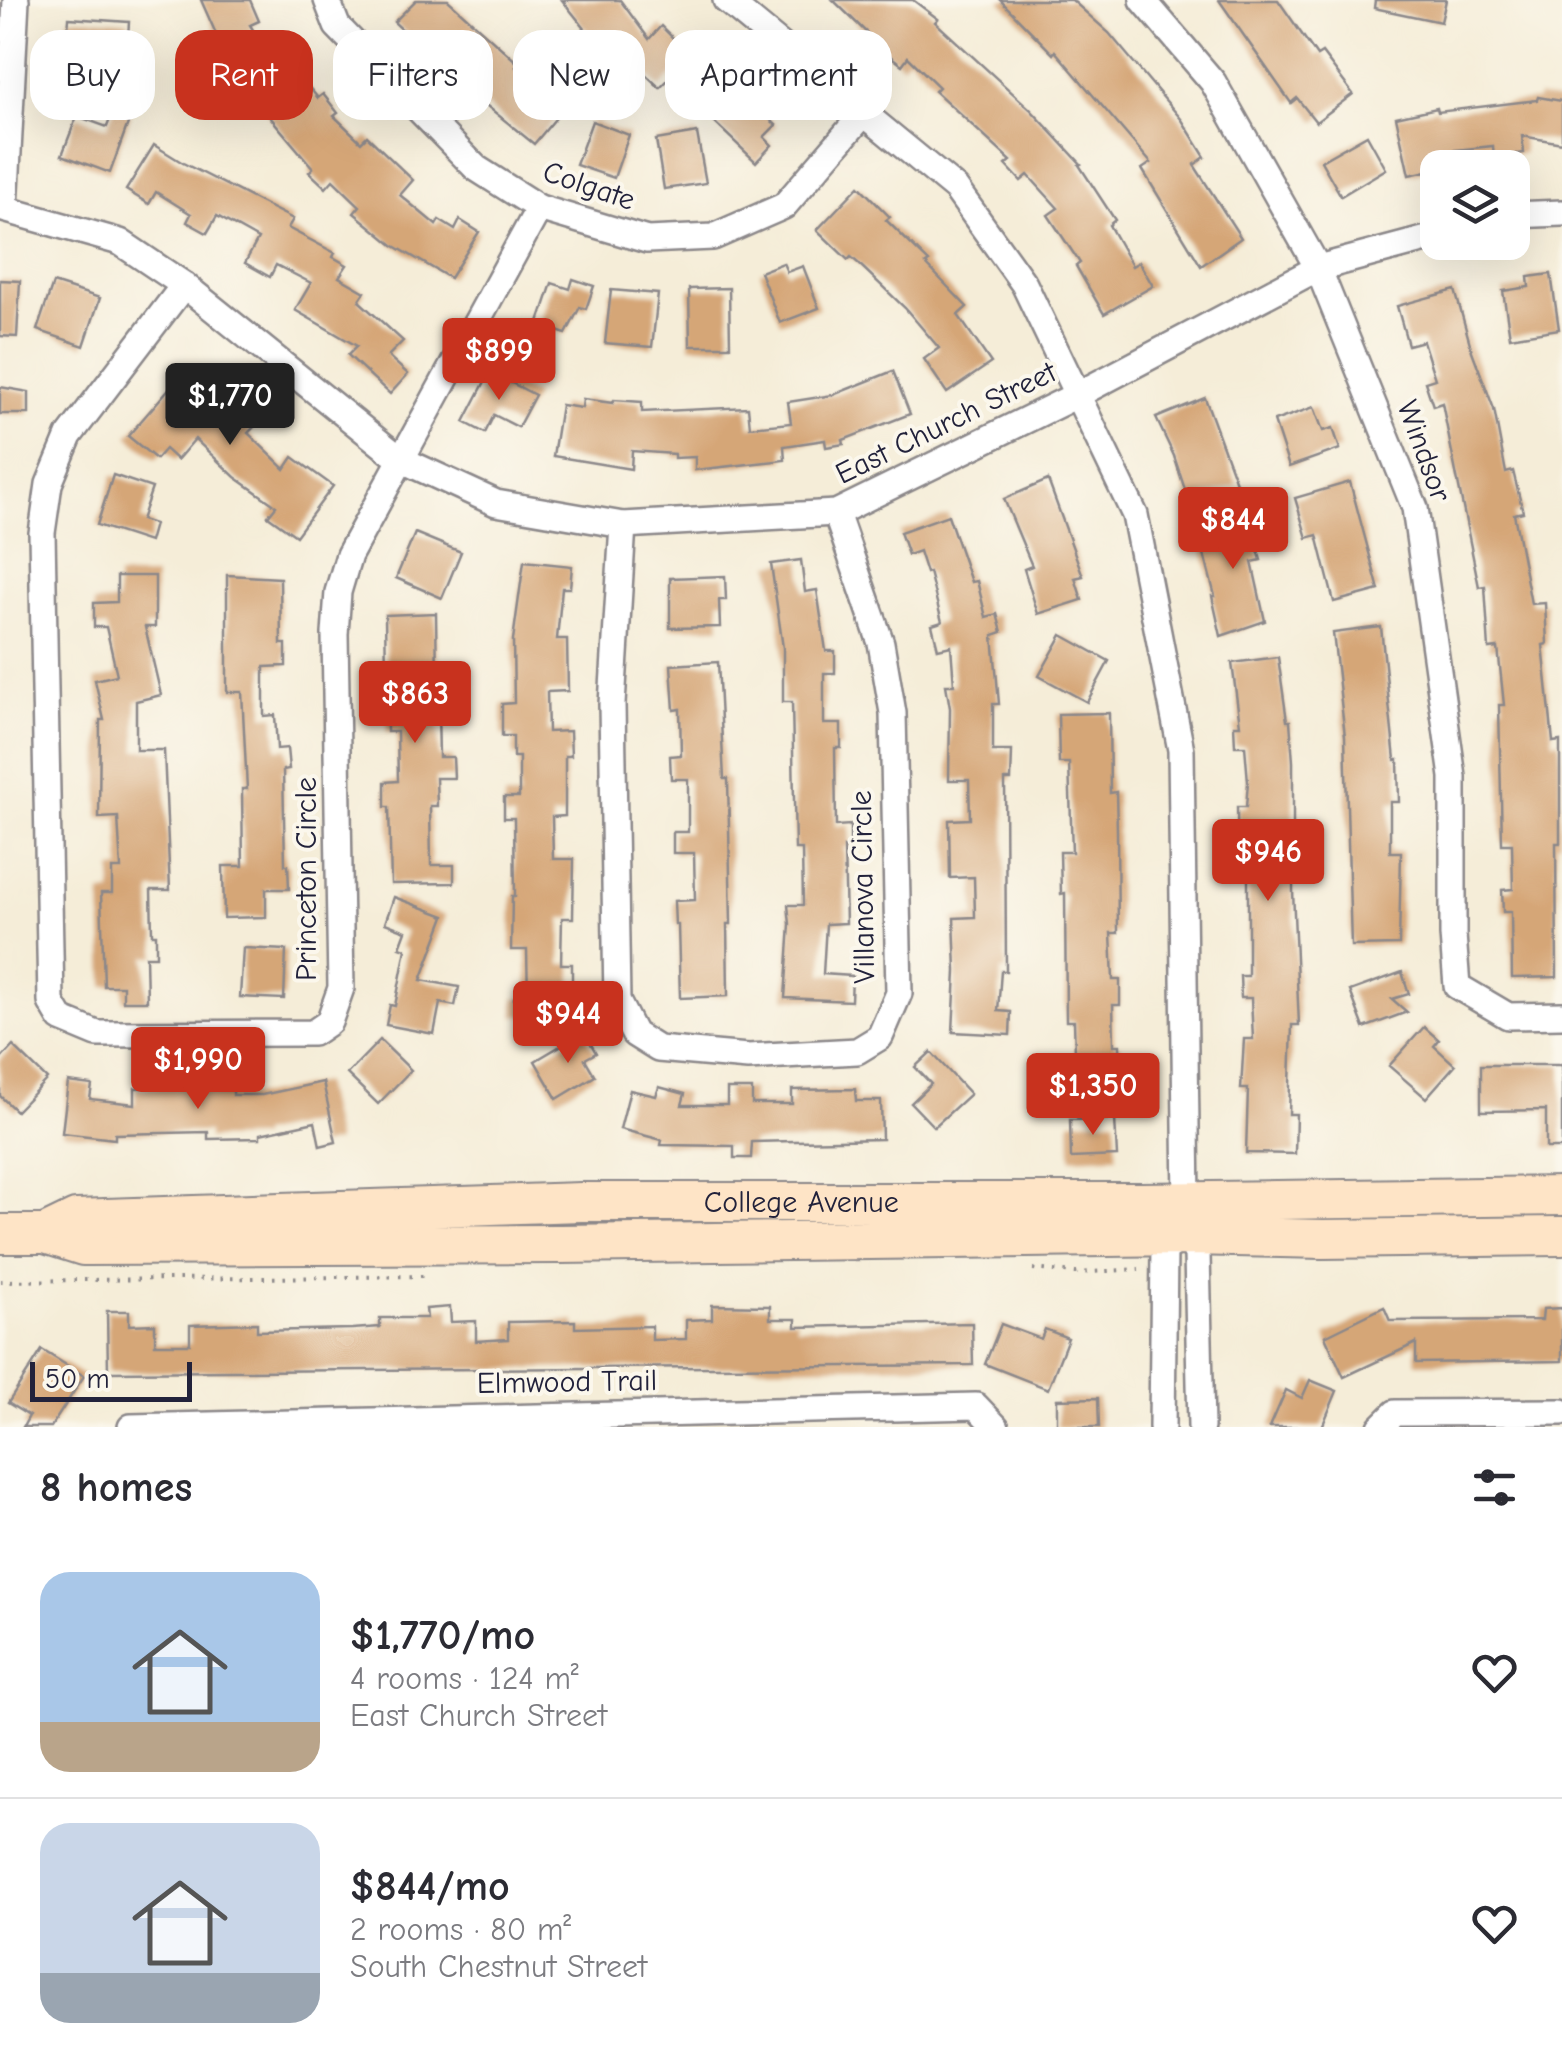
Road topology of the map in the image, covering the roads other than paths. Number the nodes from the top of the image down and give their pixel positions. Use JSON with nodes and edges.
{"nodes":[{"id":1,"x":16,"y":0,"type":"edge"},
{"id":2,"x":327,"y":0,"type":"edge"},
{"id":3,"x":726,"y":0,"type":"edge"},
{"id":4,"x":1143,"y":0,"type":"edge"},
{"id":5,"x":763,"y":30,"type":"edge"},
{"id":6,"x":7,"y":42,"type":"edge"},
{"id":7,"x":858,"y":120,"type":"edge"},
{"id":8,"x":874,"y":120,"type":"edge"},
{"id":9,"x":3,"y":208,"type":"edge"},
{"id":10,"x":538,"y":208,"type":"junction"},
{"id":11,"x":1562,"y":213,"type":"edge"},
{"id":12,"x":1530,"y":214,"type":"edge"},
{"id":13,"x":1420,"y":241,"type":"edge"},
{"id":14,"x":1318,"y":268,"type":"junction"},
{"id":15,"x":184,"y":285,"type":"junction"},
{"id":16,"x":1077,"y":394,"type":"junction"},
{"id":17,"x":400,"y":459,"type":"junction"},
{"id":18,"x":836,"y":513,"type":"junction"},
{"id":19,"x":622,"y":525,"type":"junction"},
{"id":20,"x":1562,"y":1015,"type":"edge"},
{"id":21,"x":1562,"y":1196,"type":"edge"},
{"id":22,"x":1187,"y":1219,"type":"junction"},
{"id":23,"x":0,"y":1234,"type":"edge"},
{"id":24,"x":1562,"y":1236,"type":"edge"},
{"id":25,"x":1562,"y":1412,"type":"edge"},
{"id":26,"x":131,"y":1427,"type":"edge"},
{"id":27,"x":996,"y":1427,"type":"edge"},
{"id":28,"x":1162,"y":1427,"type":"edge"},
{"id":29,"x":1201,"y":1427,"type":"edge"},
{"id":30,"x":1382,"y":1427,"type":"edge"}],
"edges":[{"from":1,"to":6,"type":"street"},
{"from":2,"to":10,"type":"street","name":"Colgate"},
{"from":3,"to":5,"type":"street"},
{"from":4,"to":14,"type":"street","name":"Windsor"},
{"from":6,"to":9,"type":"street"},
{"from":7,"to":10,"type":"street","name":"Colgate"},
{"from":8,"to":16,"type":"street"},
{"from":9,"to":15,"type":"street","name":"East Church Street"},
{"from":10,"to":17,"type":"street","name":"Princeton Circle"},
{"from":11,"to":12,"type":"street"},
{"from":13,"to":14,"type":"street","name":"East Church Street"},
{"from":14,"to":16,"type":"street","name":"East Church Street"},
{"from":14,"to":20,"type":"street","name":"Windsor"},
{"from":15,"to":17,"type":"street","name":"East Church Street"},
{"from":15,"to":17,"type":"street","name":"Princeton Circle"},
{"from":16,"to":18,"type":"street","name":"East Church Street"},
{"from":16,"to":22,"type":"street"},
{"from":17,"to":19,"type":"street","name":"East Church Street"},
{"from":18,"to":19,"type":"street","name":"East Church Street"},
{"from":18,"to":19,"type":"street","name":"Villanova Circle"},
{"from":21,"to":22,"type":"main road","name":"College Avenue"},
{"from":22,"to":23,"type":"main road","name":"College Avenue"},
{"from":22,"to":24,"type":"main road","name":"College Avenue"},
{"from":22,"to":28,"type":"street"},
{"from":22,"to":29,"type":"street"},
{"from":25,"to":30,"type":"street"},
{"from":26,"to":27,"type":"street","name":"Elmwood Trail"}]}
